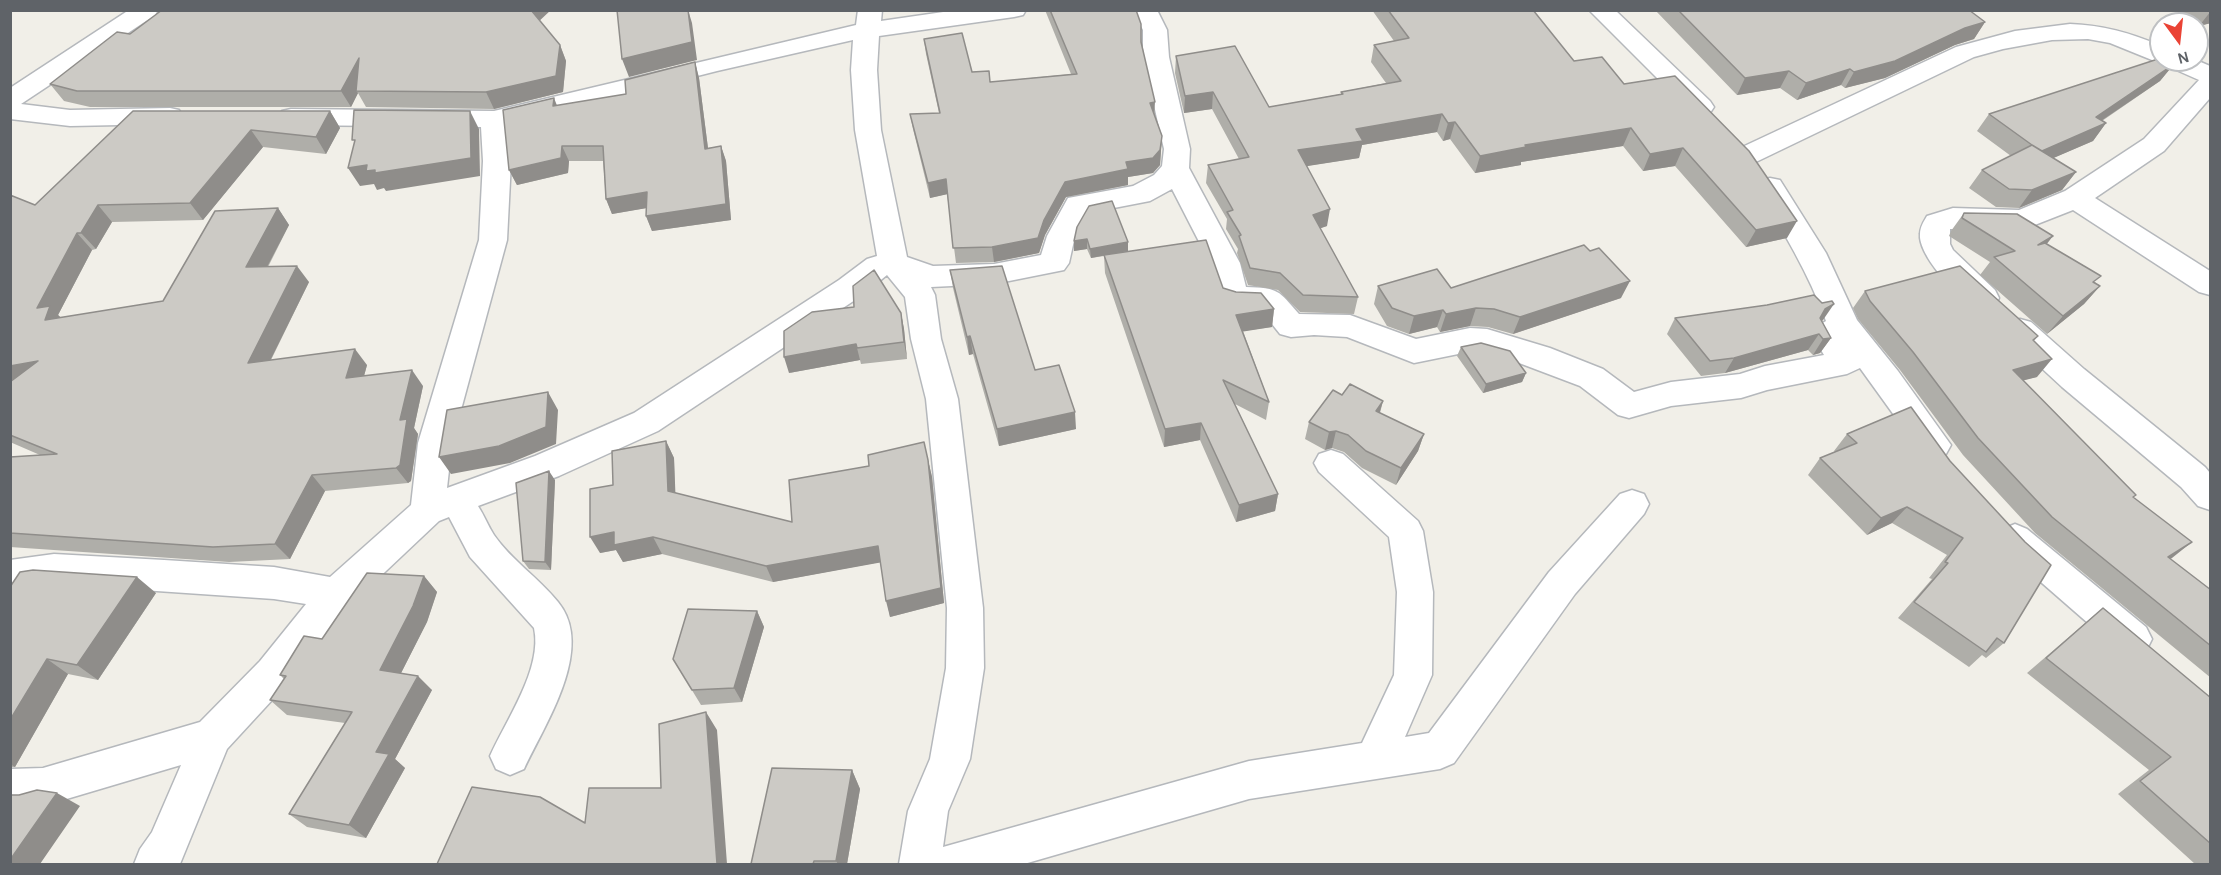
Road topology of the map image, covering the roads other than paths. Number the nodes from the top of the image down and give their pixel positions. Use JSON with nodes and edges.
{"nodes":[{"id":1,"x":146,"y":10,"type":"edge"},
{"id":2,"x":1014,"y":10,"type":"edge"},
{"id":3,"x":1145,"y":10,"type":"edge"},
{"id":4,"x":1601,"y":10,"type":"edge"},
{"id":5,"x":868,"y":20,"type":"edge"},
{"id":6,"x":1971,"y":23,"type":"edge"},
{"id":7,"x":2001,"y":43,"type":"junction"},
{"id":8,"x":2149,"y":50,"type":"edge"},
{"id":9,"x":2211,"y":83,"type":"edge"},
{"id":10,"x":10,"y":100,"type":"edge"},
{"id":11,"x":10,"y":111,"type":"edge"},
{"id":12,"x":191,"y":116,"type":"edge"},
{"id":13,"x":271,"y":117,"type":"edge"},
{"id":14,"x":494,"y":119,"type":"junction"},
{"id":15,"x":1748,"y":155,"type":"junction"},
{"id":16,"x":1175,"y":168,"type":"junction"},
{"id":17,"x":2076,"y":198,"type":"junction"},
{"id":18,"x":894,"y":263,"type":"junction"},
{"id":19,"x":2211,"y":285,"type":"edge"},
{"id":20,"x":1844,"y":325,"type":"junction"},
{"id":21,"x":1330,"y":463,"type":"dead end"},
{"id":22,"x":1949,"y":466,"type":"edge"},
{"id":23,"x":2211,"y":496,"type":"edge"},
{"id":24,"x":1632,"y":504,"type":"dead end"},
{"id":25,"x":442,"y":505,"type":"junction"},
{"id":26,"x":1993,"y":516,"type":"edge"},
{"id":27,"x":10,"y":575,"type":"edge"},
{"id":28,"x":337,"y":594,"type":"junction"},
{"id":29,"x":2156,"y":659,"type":"edge"},
{"id":30,"x":212,"y":738,"type":"junction"},
{"id":31,"x":510,"y":756,"type":"dead end"},
{"id":32,"x":1374,"y":761,"type":"junction"},
{"id":33,"x":10,"y":788,"type":"edge"},
{"id":34,"x":156,"y":864,"type":"edge"},
{"id":35,"x":920,"y":864,"type":"edge"},
{"id":36,"x":953,"y":864,"type":"edge"}],
"edges":[{"from":1,"to":10,"type":"street"},
{"from":2,"to":5,"type":"street"},
{"from":3,"to":16,"type":"street"},
{"from":4,"to":15,"type":"street"},
{"from":5,"to":14,"type":"street"},
{"from":5,"to":18,"type":"street"},
{"from":6,"to":7,"type":"street"},
{"from":7,"to":8,"type":"street"},
{"from":7,"to":15,"type":"street"},
{"from":9,"to":17,"type":"street"},
{"from":11,"to":12,"type":"street"},
{"from":13,"to":14,"type":"street"},
{"from":14,"to":25,"type":"street"},
{"from":15,"to":20,"type":"street"},
{"from":16,"to":18,"type":"street"},
{"from":16,"to":20,"type":"street"},
{"from":17,"to":19,"type":"street"},
{"from":17,"to":23,"type":"street"},
{"from":18,"to":25,"type":"street"},
{"from":18,"to":35,"type":"street"},
{"from":20,"to":22,"type":"street"},
{"from":21,"to":32,"type":"street"},
{"from":24,"to":32,"type":"street"},
{"from":25,"to":28,"type":"street"},
{"from":25,"to":31,"type":"street"},
{"from":26,"to":29,"type":"street"},
{"from":27,"to":28,"type":"street"},
{"from":28,"to":30,"type":"street"},
{"from":30,"to":33,"type":"street"},
{"from":30,"to":34,"type":"street"},
{"from":32,"to":36,"type":"street"}]}
